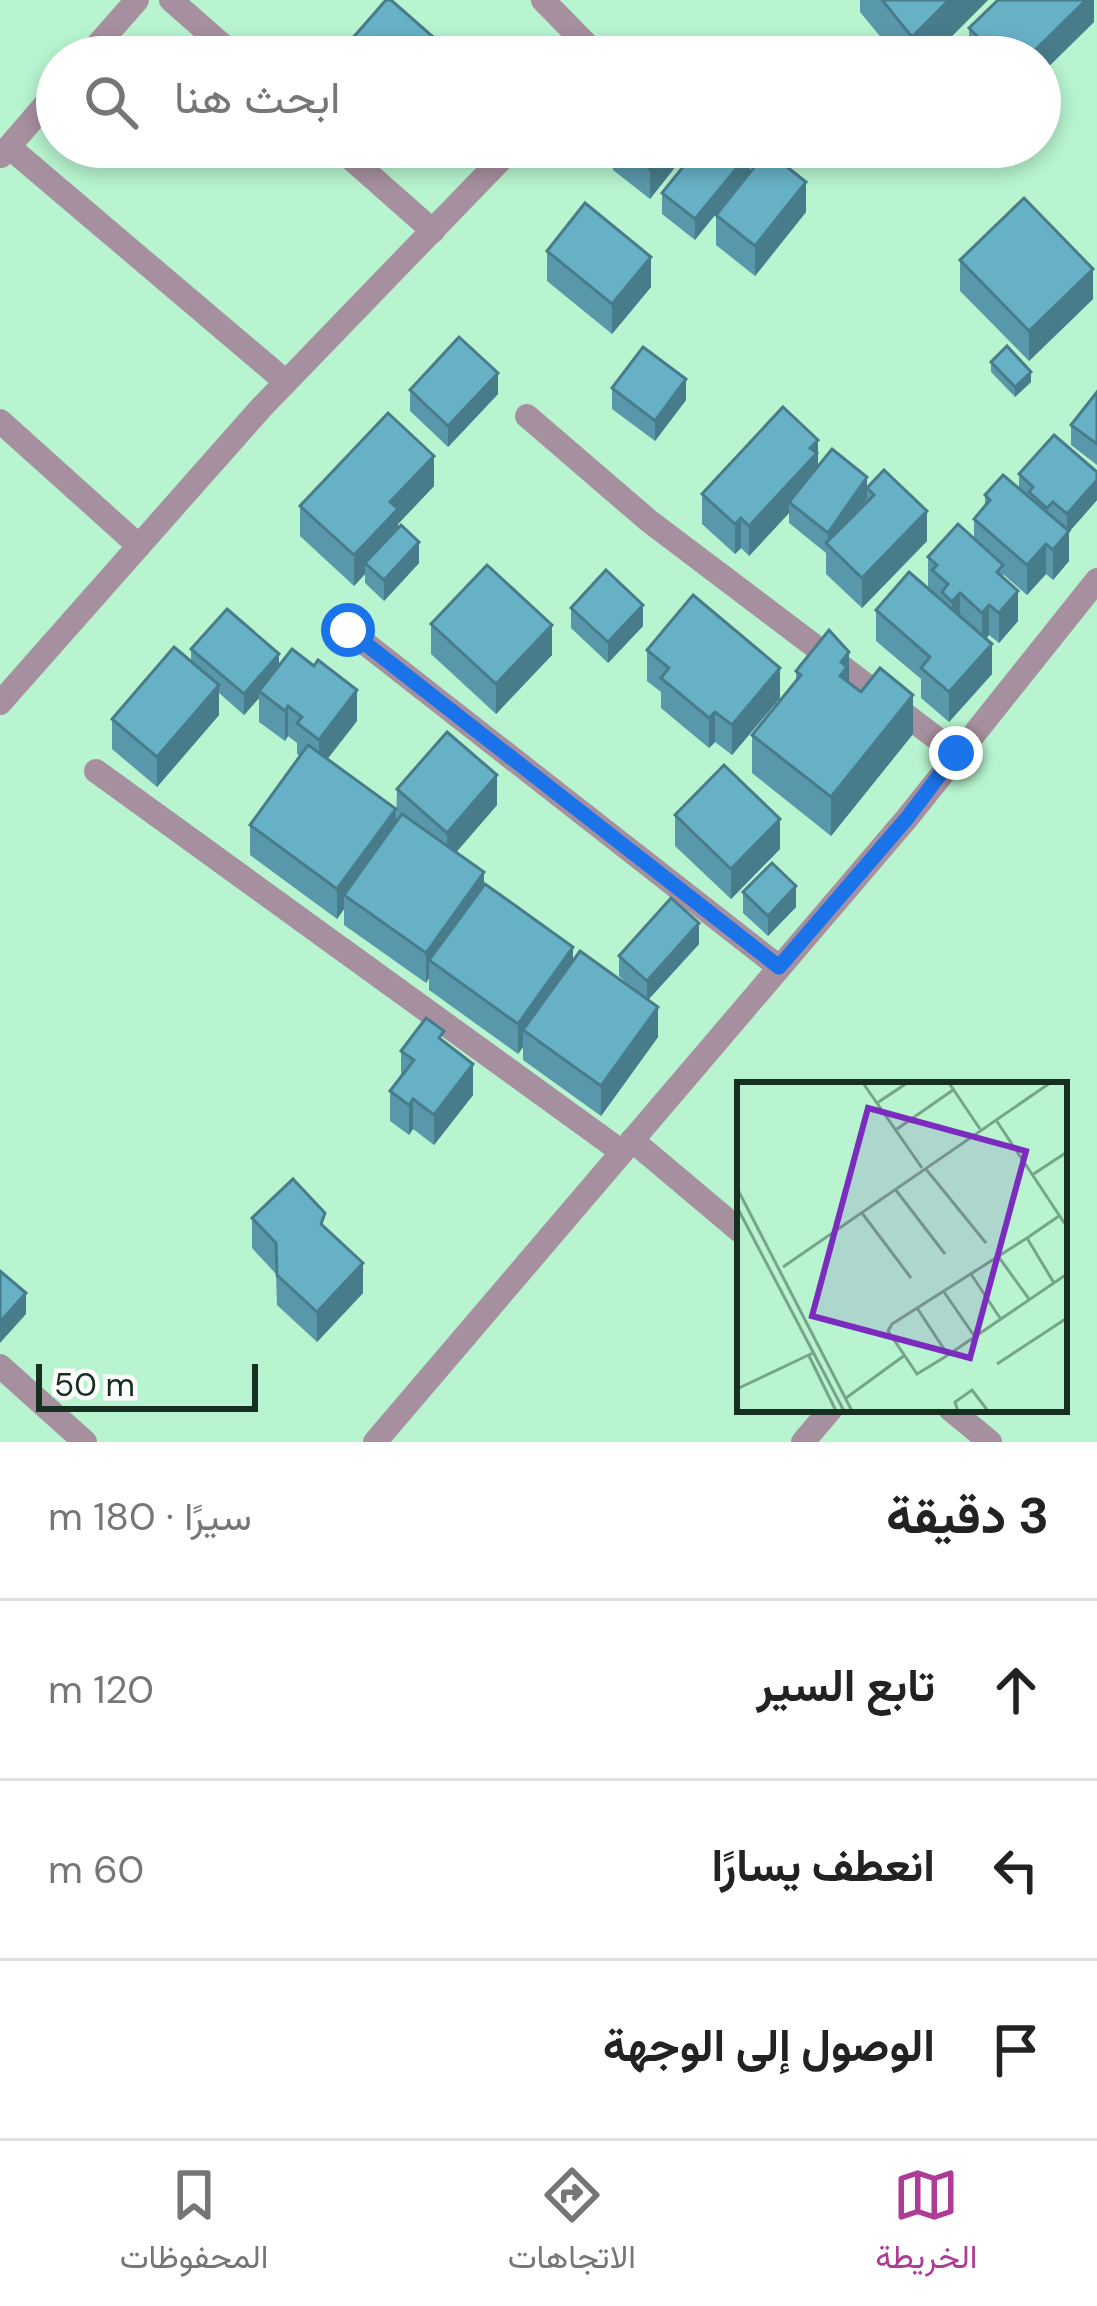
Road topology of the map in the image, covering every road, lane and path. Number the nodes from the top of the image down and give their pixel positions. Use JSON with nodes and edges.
{"nodes":[{"id":1,"x":136,"y":0,"type":"edge"},
{"id":2,"x":172,"y":0,"type":"edge"},
{"id":3,"x":543,"y":0,"type":"edge"},
{"id":4,"x":105,"y":36,"type":"edge"},
{"id":5,"x":212,"y":36,"type":"edge"},
{"id":6,"x":581,"y":36,"type":"edge"},
{"id":7,"x":36,"y":116,"type":"edge"},
{"id":8,"x":4,"y":153,"type":"edge"},
{"id":9,"x":362,"y":168,"type":"edge"},
{"id":10,"x":493,"y":168,"type":"edge"},
{"id":11,"x":433,"y":231,"type":"junction"},
{"id":12,"x":286,"y":382,"type":"junction"},
{"id":13,"x":527,"y":416,"type":"dead end"},
{"id":14,"x":0,"y":421,"type":"edge"},
{"id":15,"x":140,"y":546,"type":"junction"},
{"id":16,"x":1097,"y":580,"type":"edge"},
{"id":17,"x":348,"y":630,"type":"dead end"},
{"id":18,"x":0,"y":703,"type":"edge"},
{"id":19,"x":956,"y":753,"type":"junction"},
{"id":20,"x":96,"y":771,"type":"dead end"},
{"id":21,"x":779,"y":967,"type":"junction"},
{"id":22,"x":627,"y":1146,"type":"junction"},
{"id":23,"x":737,"y":1230,"type":"edge"},
{"id":24,"x":0,"y":1366,"type":"edge"},
{"id":25,"x":828,"y":1412,"type":"edge"},
{"id":26,"x":954,"y":1412,"type":"edge"},
{"id":27,"x":85,"y":1442,"type":"edge"},
{"id":28,"x":374,"y":1442,"type":"edge"},
{"id":29,"x":803,"y":1442,"type":"edge"},
{"id":30,"x":990,"y":1442,"type":"edge"}],
"edges":[{"from":1,"to":4,"type":"street"},
{"from":2,"to":5,"type":"street"},
{"from":3,"to":6,"type":"street"},
{"from":7,"to":8,"type":"street"},
{"from":8,"to":12,"type":"street"},
{"from":9,"to":11,"type":"street"},
{"from":10,"to":11,"type":"street"},
{"from":11,"to":12,"type":"street"},
{"from":12,"to":15,"type":"street"},
{"from":13,"to":19,"type":"street"},
{"from":14,"to":15,"type":"street"},
{"from":15,"to":18,"type":"street"},
{"from":16,"to":19,"type":"street"},
{"from":17,"to":21,"type":"street"},
{"from":19,"to":21,"type":"street"},
{"from":20,"to":22,"type":"street"},
{"from":21,"to":22,"type":"street"},
{"from":22,"to":23,"type":"street"},
{"from":22,"to":28,"type":"street"},
{"from":24,"to":27,"type":"street"},
{"from":25,"to":29,"type":"street"},
{"from":26,"to":30,"type":"street"}]}
